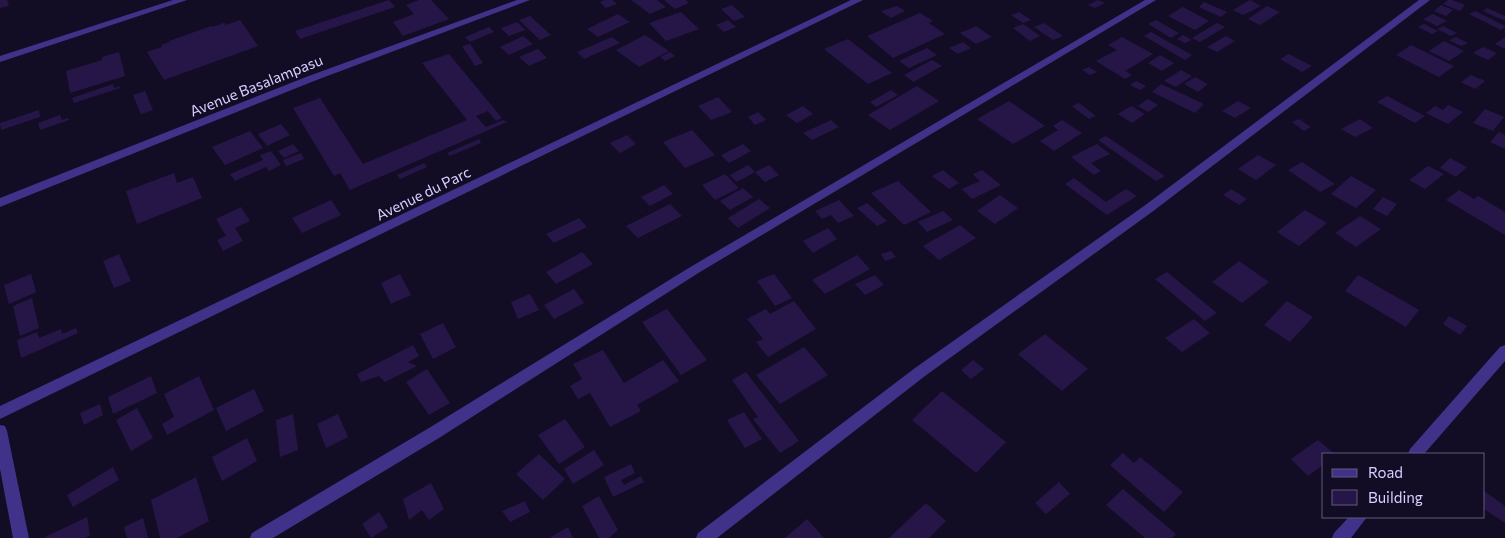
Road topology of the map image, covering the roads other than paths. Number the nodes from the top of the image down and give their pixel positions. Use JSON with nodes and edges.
{"nodes":[{"id":1,"x":182,"y":0,"type":"edge"},
{"id":2,"x":525,"y":0,"type":"edge"},
{"id":3,"x":858,"y":0,"type":"edge"},
{"id":4,"x":1151,"y":0,"type":"edge"},
{"id":5,"x":1425,"y":0,"type":"edge"},
{"id":6,"x":0,"y":59,"type":"edge"},
{"id":7,"x":0,"y":203,"type":"edge"},
{"id":8,"x":1505,"y":351,"type":"edge"},
{"id":9,"x":0,"y":412,"type":"edge"},
{"id":10,"x":0,"y":431,"type":"edge"},
{"id":11,"x":1416,"y":453,"type":"edge"},
{"id":12,"x":1358,"y":518,"type":"edge"},
{"id":13,"x":21,"y":538,"type":"edge"},
{"id":14,"x":258,"y":538,"type":"edge"},
{"id":15,"x":704,"y":538,"type":"edge"},
{"id":16,"x":1340,"y":538,"type":"edge"}],
"edges":[{"from":1,"to":6,"type":"street"},
{"from":2,"to":7,"type":"street","name":"Avenue Basalampasu"},
{"from":3,"to":9,"type":"street","name":"Avenue du Parc"},
{"from":4,"to":14,"type":"street"},
{"from":5,"to":15,"type":"street"},
{"from":8,"to":11,"type":"street"},
{"from":10,"to":13,"type":"street"},
{"from":12,"to":16,"type":"street"}]}
